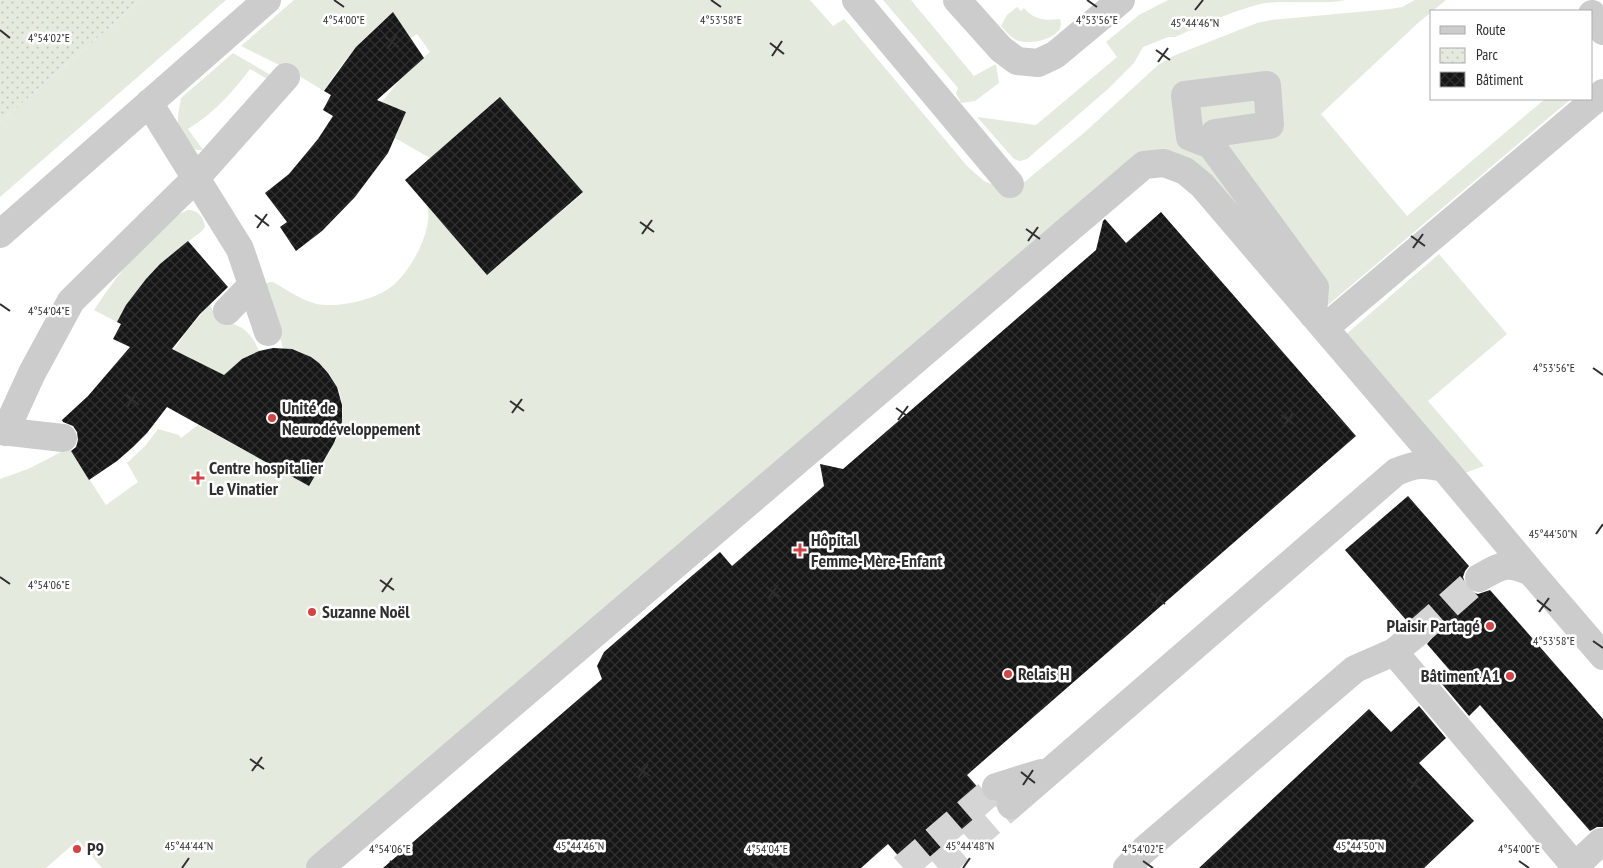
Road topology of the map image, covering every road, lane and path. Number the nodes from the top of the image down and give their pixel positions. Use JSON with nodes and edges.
{"nodes":[{"id":1,"x":267,"y":0,"type":"edge"},
{"id":2,"x":856,"y":0,"type":"edge"},
{"id":3,"x":958,"y":0,"type":"edge"},
{"id":4,"x":1121,"y":0,"type":"edge"},
{"id":5,"x":1581,"y":0,"type":"edge"},
{"id":6,"x":1589,"y":10,"type":"edge"},
{"id":7,"x":1593,"y":16,"type":"edge"},
{"id":8,"x":1603,"y":31,"type":"edge"},
{"id":9,"x":286,"y":77,"type":"dead end"},
{"id":10,"x":1603,"y":93,"type":"edge"},
{"id":11,"x":149,"y":103,"type":"junction"},
{"id":12,"x":1211,"y":145,"type":"dead end"},
{"id":13,"x":197,"y":177,"type":"junction"},
{"id":14,"x":1010,"y":184,"type":"dead end"},
{"id":15,"x":0,"y":234,"type":"edge"},
{"id":16,"x":252,"y":285,"type":"junction"},
{"id":17,"x":227,"y":311,"type":"dead end"},
{"id":18,"x":1323,"y":318,"type":"junction"},
{"id":19,"x":268,"y":332,"type":"dead end"},
{"id":20,"x":2,"y":432,"type":"edge"},
{"id":21,"x":63,"y":438,"type":"dead end"},
{"id":22,"x":1444,"y":468,"type":"junction"},
{"id":23,"x":1531,"y":572,"type":"junction"},
{"id":24,"x":1479,"y":578,"type":"tunnel mouth"},
{"id":25,"x":1417,"y":633,"type":"tunnel mouth"},
{"id":26,"x":1394,"y":652,"type":"junction"},
{"id":27,"x":1603,"y":656,"type":"edge"},
{"id":28,"x":1004,"y":796,"type":"tunnel mouth"},
{"id":29,"x":1600,"y":842,"type":"dead end"},
{"id":30,"x":1574,"y":867,"type":"edge"},
{"id":31,"x":320,"y":868,"type":"edge"},
{"id":32,"x":1127,"y":868,"type":"edge"}],
"edges":[{"from":1,"to":11,"type":"lane"},
{"from":2,"to":14,"type":"lane"},
{"from":3,"to":4,"type":"lane"},
{"from":5,"to":6,"type":"lane"},
{"from":7,"to":8,"type":"lane"},
{"from":9,"to":13,"type":"lane"},
{"from":10,"to":18,"type":"lane"},
{"from":11,"to":13,"type":"lane"},
{"from":11,"to":15,"type":"lane"},
{"from":12,"to":18,"type":"lane"},
{"from":13,"to":16,"type":"lane"},
{"from":13,"to":20,"type":"lane"},
{"from":16,"to":17,"type":"lane"},
{"from":16,"to":19,"type":"lane"},
{"from":18,"to":22,"type":"lane"},
{"from":18,"to":31,"type":"lane"},
{"from":20,"to":21,"type":"lane"},
{"from":22,"to":23,"type":"lane"},
{"from":22,"to":28,"type":"lane"},
{"from":23,"to":24,"type":"lane"},
{"from":23,"to":27,"type":"lane"},
{"from":25,"to":26,"type":"lane"},
{"from":26,"to":30,"type":"lane"},
{"from":26,"to":32,"type":"lane"},
{"from":29,"to":30,"type":"lane"}]}
